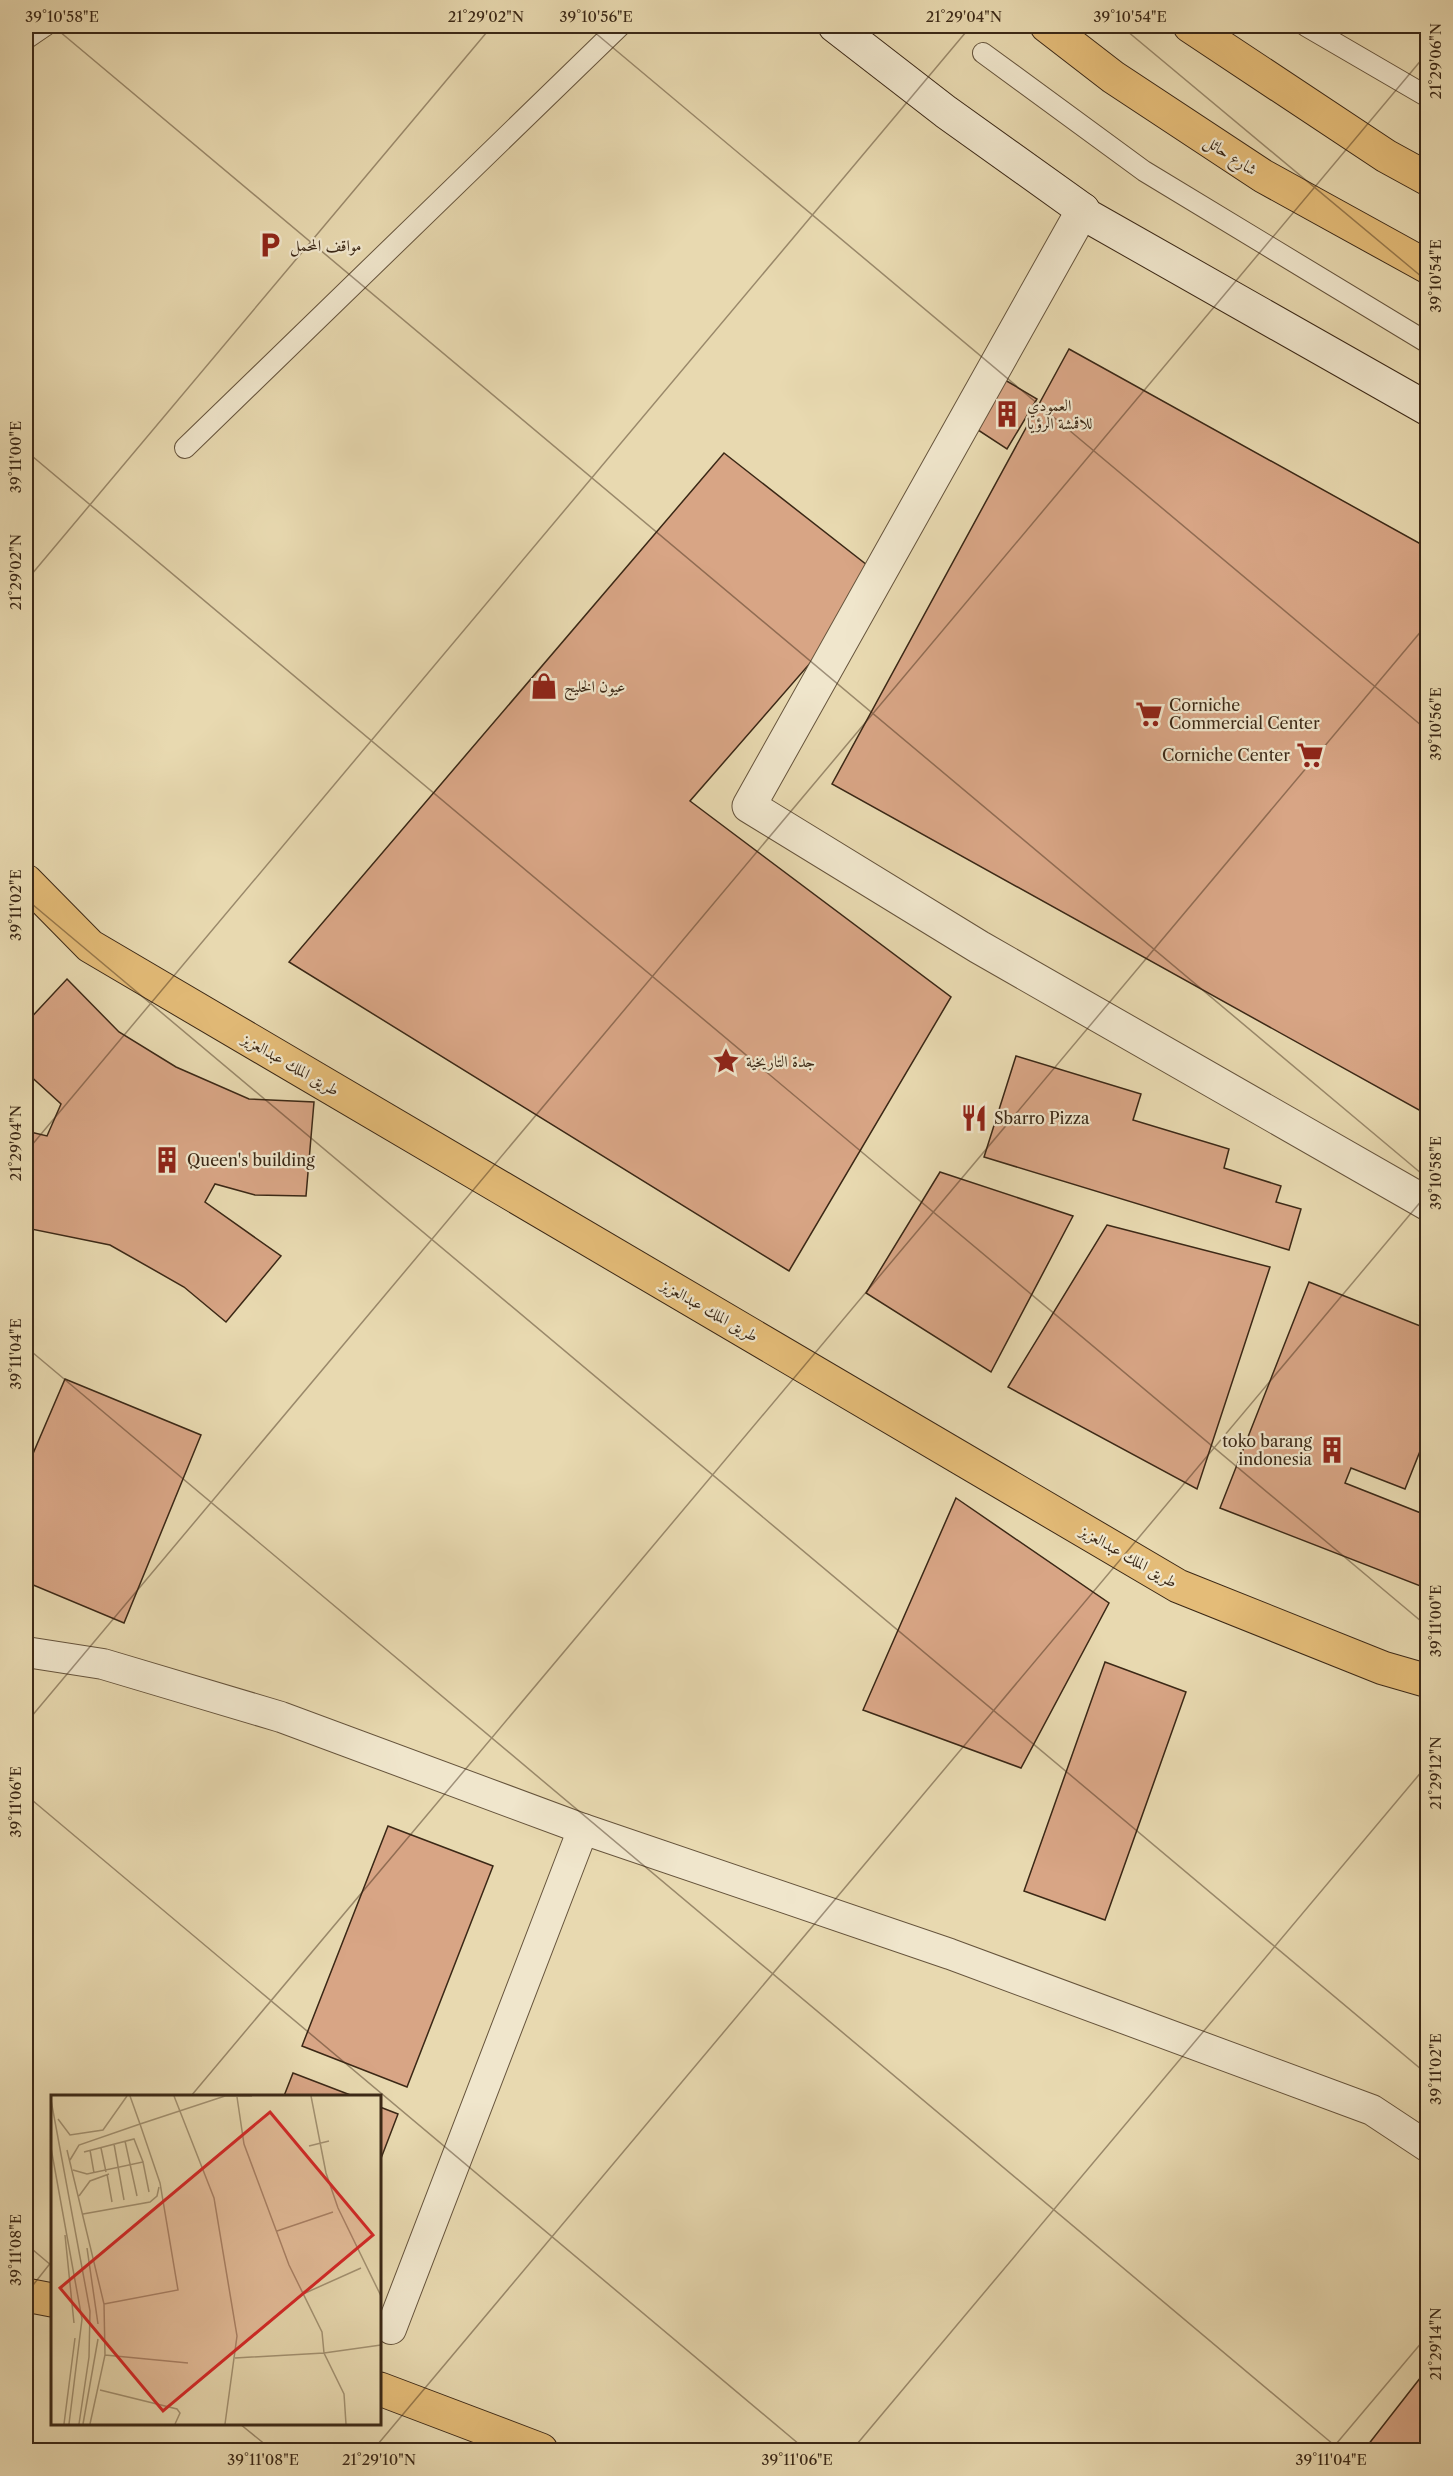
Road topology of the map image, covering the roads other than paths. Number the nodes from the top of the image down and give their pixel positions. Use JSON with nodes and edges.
{"nodes":[{"id":1,"x":45,"y":26,"type":"edge"},
{"id":2,"x":620,"y":26,"type":"edge"},
{"id":3,"x":836,"y":26,"type":"edge"},
{"id":4,"x":1047,"y":26,"type":"edge"},
{"id":5,"x":1190,"y":26,"type":"edge"},
{"id":6,"x":1306,"y":26,"type":"edge"},
{"id":7,"x":26,"y":39,"type":"edge"},
{"id":8,"x":983,"y":52,"type":"dead end"},
{"id":9,"x":1428,"y":97,"type":"edge"},
{"id":10,"x":1428,"y":179,"type":"edge"},
{"id":11,"x":1083,"y":210,"type":"junction"},
{"id":12,"x":1428,"y":267,"type":"edge"},
{"id":13,"x":1428,"y":344,"type":"edge"},
{"id":14,"x":1428,"y":409,"type":"edge"},
{"id":15,"x":184,"y":448,"type":"dead end"},
{"id":16,"x":26,"y":881,"type":"edge"},
{"id":17,"x":1428,"y":1204,"type":"edge"},
{"id":18,"x":26,"y":1652,"type":"edge"},
{"id":19,"x":1428,"y":1681,"type":"edge"},
{"id":20,"x":583,"y":1829,"type":"junction"},
{"id":21,"x":1428,"y":2147,"type":"edge"},
{"id":22,"x":26,"y":2295,"type":"edge"},
{"id":23,"x":51,"y":2300,"type":"edge"},
{"id":24,"x":391,"y":2329,"type":"dead end"},
{"id":25,"x":381,"y":2389,"type":"edge"},
{"id":26,"x":541,"y":2451,"type":"edge"}],
"edges":[{"from":1,"to":7,"type":"lane"},
{"from":2,"to":15,"type":"lane"},
{"from":3,"to":11,"type":"street"},
{"from":4,"to":12,"type":"main road","name":"شارع حائل"},
{"from":5,"to":10,"type":"main road"},
{"from":6,"to":9,"type":"lane"},
{"from":8,"to":13,"type":"lane"},
{"from":11,"to":14,"type":"street"},
{"from":11,"to":17,"type":"street"},
{"from":16,"to":19,"type":"main road","name":"طريق الملك عبدالعزيز"},
{"from":18,"to":20,"type":"street"},
{"from":20,"to":21,"type":"street"},
{"from":20,"to":24,"type":"street"},
{"from":22,"to":23,"type":"main road"},
{"from":25,"to":26,"type":"main road"}]}
